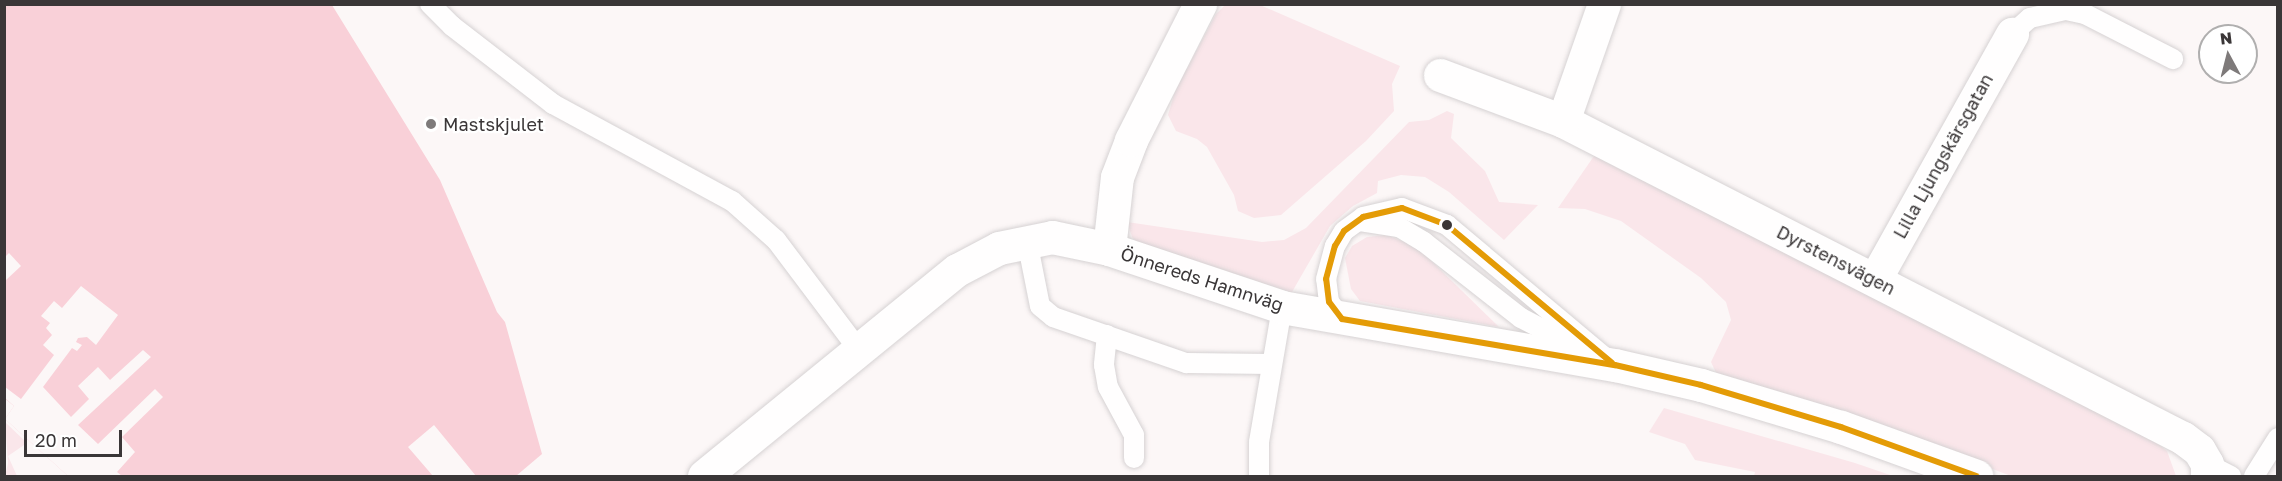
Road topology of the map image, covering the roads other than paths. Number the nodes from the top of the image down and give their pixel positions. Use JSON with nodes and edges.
{"nodes":[{"id":1,"x":430,"y":4,"type":"edge"},
{"id":2,"x":1200,"y":4,"type":"edge"},
{"id":3,"x":1604,"y":4,"type":"edge"},
{"id":4,"x":2012,"y":34,"type":"joint"},
{"id":5,"x":2173,"y":59,"type":"dead end"},
{"id":6,"x":1440,"y":75,"type":"dead end"},
{"id":7,"x":1563,"y":121,"type":"junction"},
{"id":8,"x":1357,"y":221,"type":"junction"},
{"id":9,"x":1027,"y":240,"type":"junction"},
{"id":10,"x":1109,"y":249,"type":"junction"},
{"id":11,"x":1875,"y":279,"type":"junction"},
{"id":12,"x":1282,"y":307,"type":"junction"},
{"id":13,"x":1342,"y":318,"type":"junction"},
{"id":14,"x":1107,"y":335,"type":"junction"},
{"id":15,"x":858,"y":349,"type":"junction"},
{"id":16,"x":1271,"y":364,"type":"junction"},
{"id":17,"x":1614,"y":365,"type":"junction"},
{"id":18,"x":2277,"y":438,"type":"edge"},
{"id":19,"x":1134,"y":459,"type":"dead end"},
{"id":20,"x":736,"y":464,"type":"edge"},
{"id":21,"x":2215,"y":472,"type":"edge"},
{"id":22,"x":704,"y":477,"type":"edge"},
{"id":23,"x":1259,"y":477,"type":"edge"},
{"id":24,"x":1976,"y":477,"type":"edge"},
{"id":25,"x":2254,"y":477,"type":"edge"}],
"edges":[{"from":1,"to":15,"type":"lane"},
{"from":2,"to":10,"type":"street"},
{"from":3,"to":7,"type":"street"},
{"from":4,"to":5,"type":"lane"},
{"from":4,"to":11,"type":"street","name":"Lilla Ljungskärsgatan"},
{"from":6,"to":7,"type":"street","name":"Dyrstensvägen"},
{"from":7,"to":11,"type":"street","name":"Dyrstensvägen"},
{"from":8,"to":13,"type":"lane"},
{"from":8,"to":17,"type":"lane"},
{"from":8,"to":17,"type":"lane"},
{"from":9,"to":10,"type":"street","name":"Önnereds Hamnväg"},
{"from":9,"to":14,"type":"lane"},
{"from":9,"to":15,"type":"street","name":"Önnereds Hamnväg"},
{"from":10,"to":12,"type":"street","name":"Önnereds Hamnväg"},
{"from":11,"to":21,"type":"street","name":"Dyrstensvägen"},
{"from":12,"to":13,"type":"street","name":"Önnereds Hamnväg"},
{"from":12,"to":16,"type":"lane"},
{"from":13,"to":17,"type":"street","name":"Önnereds Hamnväg"},
{"from":14,"to":16,"type":"lane"},
{"from":14,"to":19,"type":"lane"},
{"from":15,"to":20,"type":"street","name":"Önnereds Hamnväg"},
{"from":16,"to":23,"type":"lane"},
{"from":17,"to":24,"type":"street","name":"Önnereds Hamnväg"},
{"from":18,"to":25,"type":"lane"},
{"from":20,"to":22,"type":"street","name":"Önnereds Hamnväg"}]}
